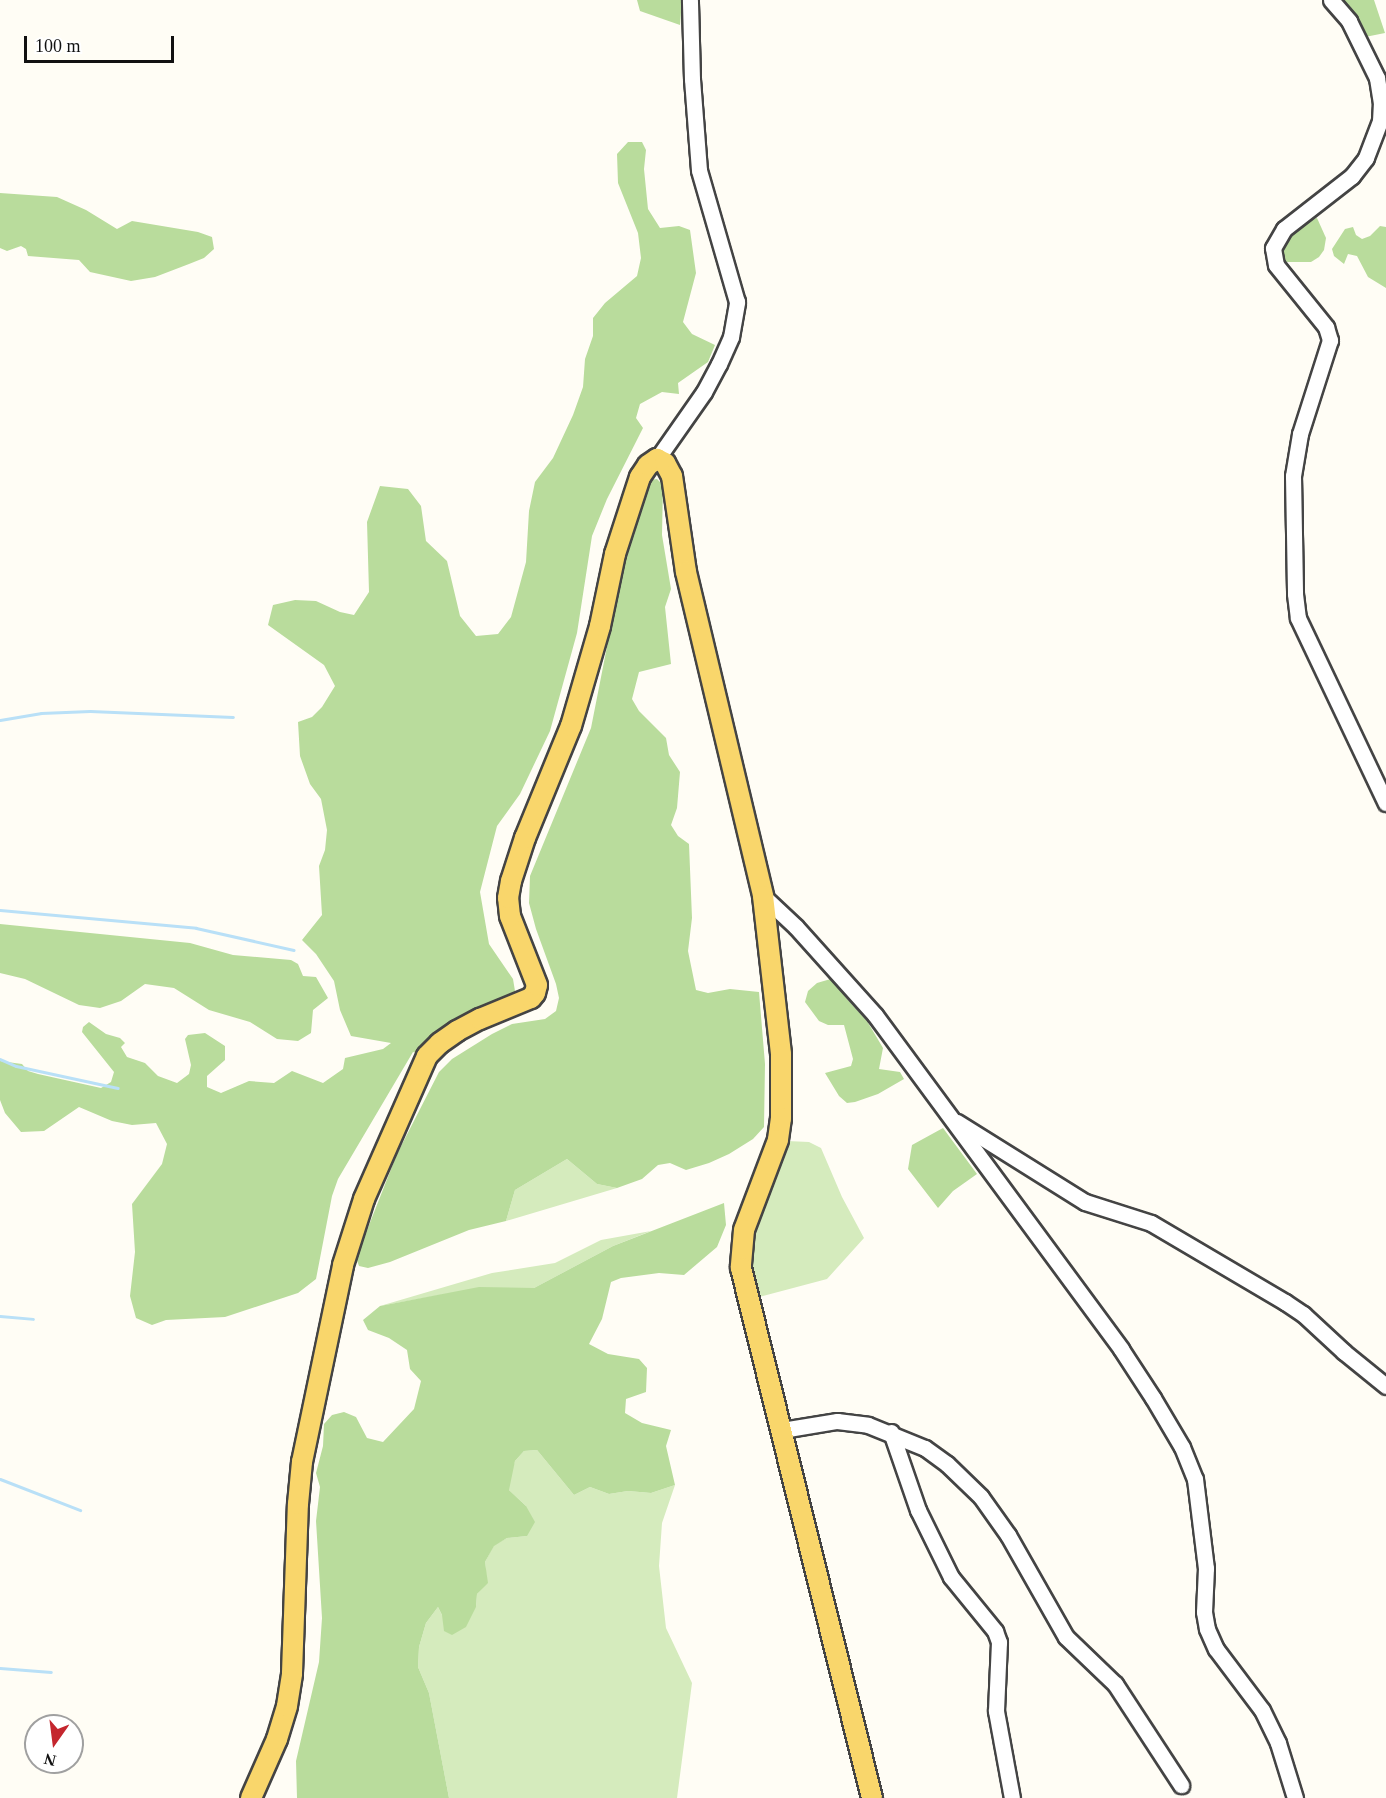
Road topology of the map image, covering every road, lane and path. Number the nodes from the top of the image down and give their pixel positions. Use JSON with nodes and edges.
{"nodes":[{"id":1,"x":690,"y":0,"type":"edge"},
{"id":2,"x":1331,"y":0,"type":"edge"},
{"id":3,"x":657,"y":459,"type":"junction"},
{"id":4,"x":1386,"y":803,"type":"edge"},
{"id":5,"x":763,"y":896,"type":"junction"},
{"id":6,"x":952,"y":1119,"type":"junction"},
{"id":7,"x":1386,"y":1386,"type":"edge"},
{"id":8,"x":782,"y":1430,"type":"junction"},
{"id":9,"x":891,"y":1432,"type":"junction"},
{"id":10,"x":1181,"y":1785,"type":"dead end"},
{"id":11,"x":251,"y":1798,"type":"edge"},
{"id":12,"x":872,"y":1798,"type":"edge"},
{"id":13,"x":1012,"y":1798,"type":"edge"},
{"id":14,"x":1295,"y":1798,"type":"edge"}],
"edges":[{"from":1,"to":3,"type":"street"},
{"from":2,"to":4,"type":"street"},
{"from":3,"to":5,"type":"main road"},
{"from":3,"to":11,"type":"main road"},
{"from":5,"to":6,"type":"street"},
{"from":5,"to":8,"type":"main road"},
{"from":6,"to":7,"type":"street"},
{"from":6,"to":14,"type":"street"},
{"from":8,"to":9,"type":"street"},
{"from":8,"to":12,"type":"main road"},
{"from":9,"to":10,"type":"street"},
{"from":9,"to":13,"type":"street"}]}
